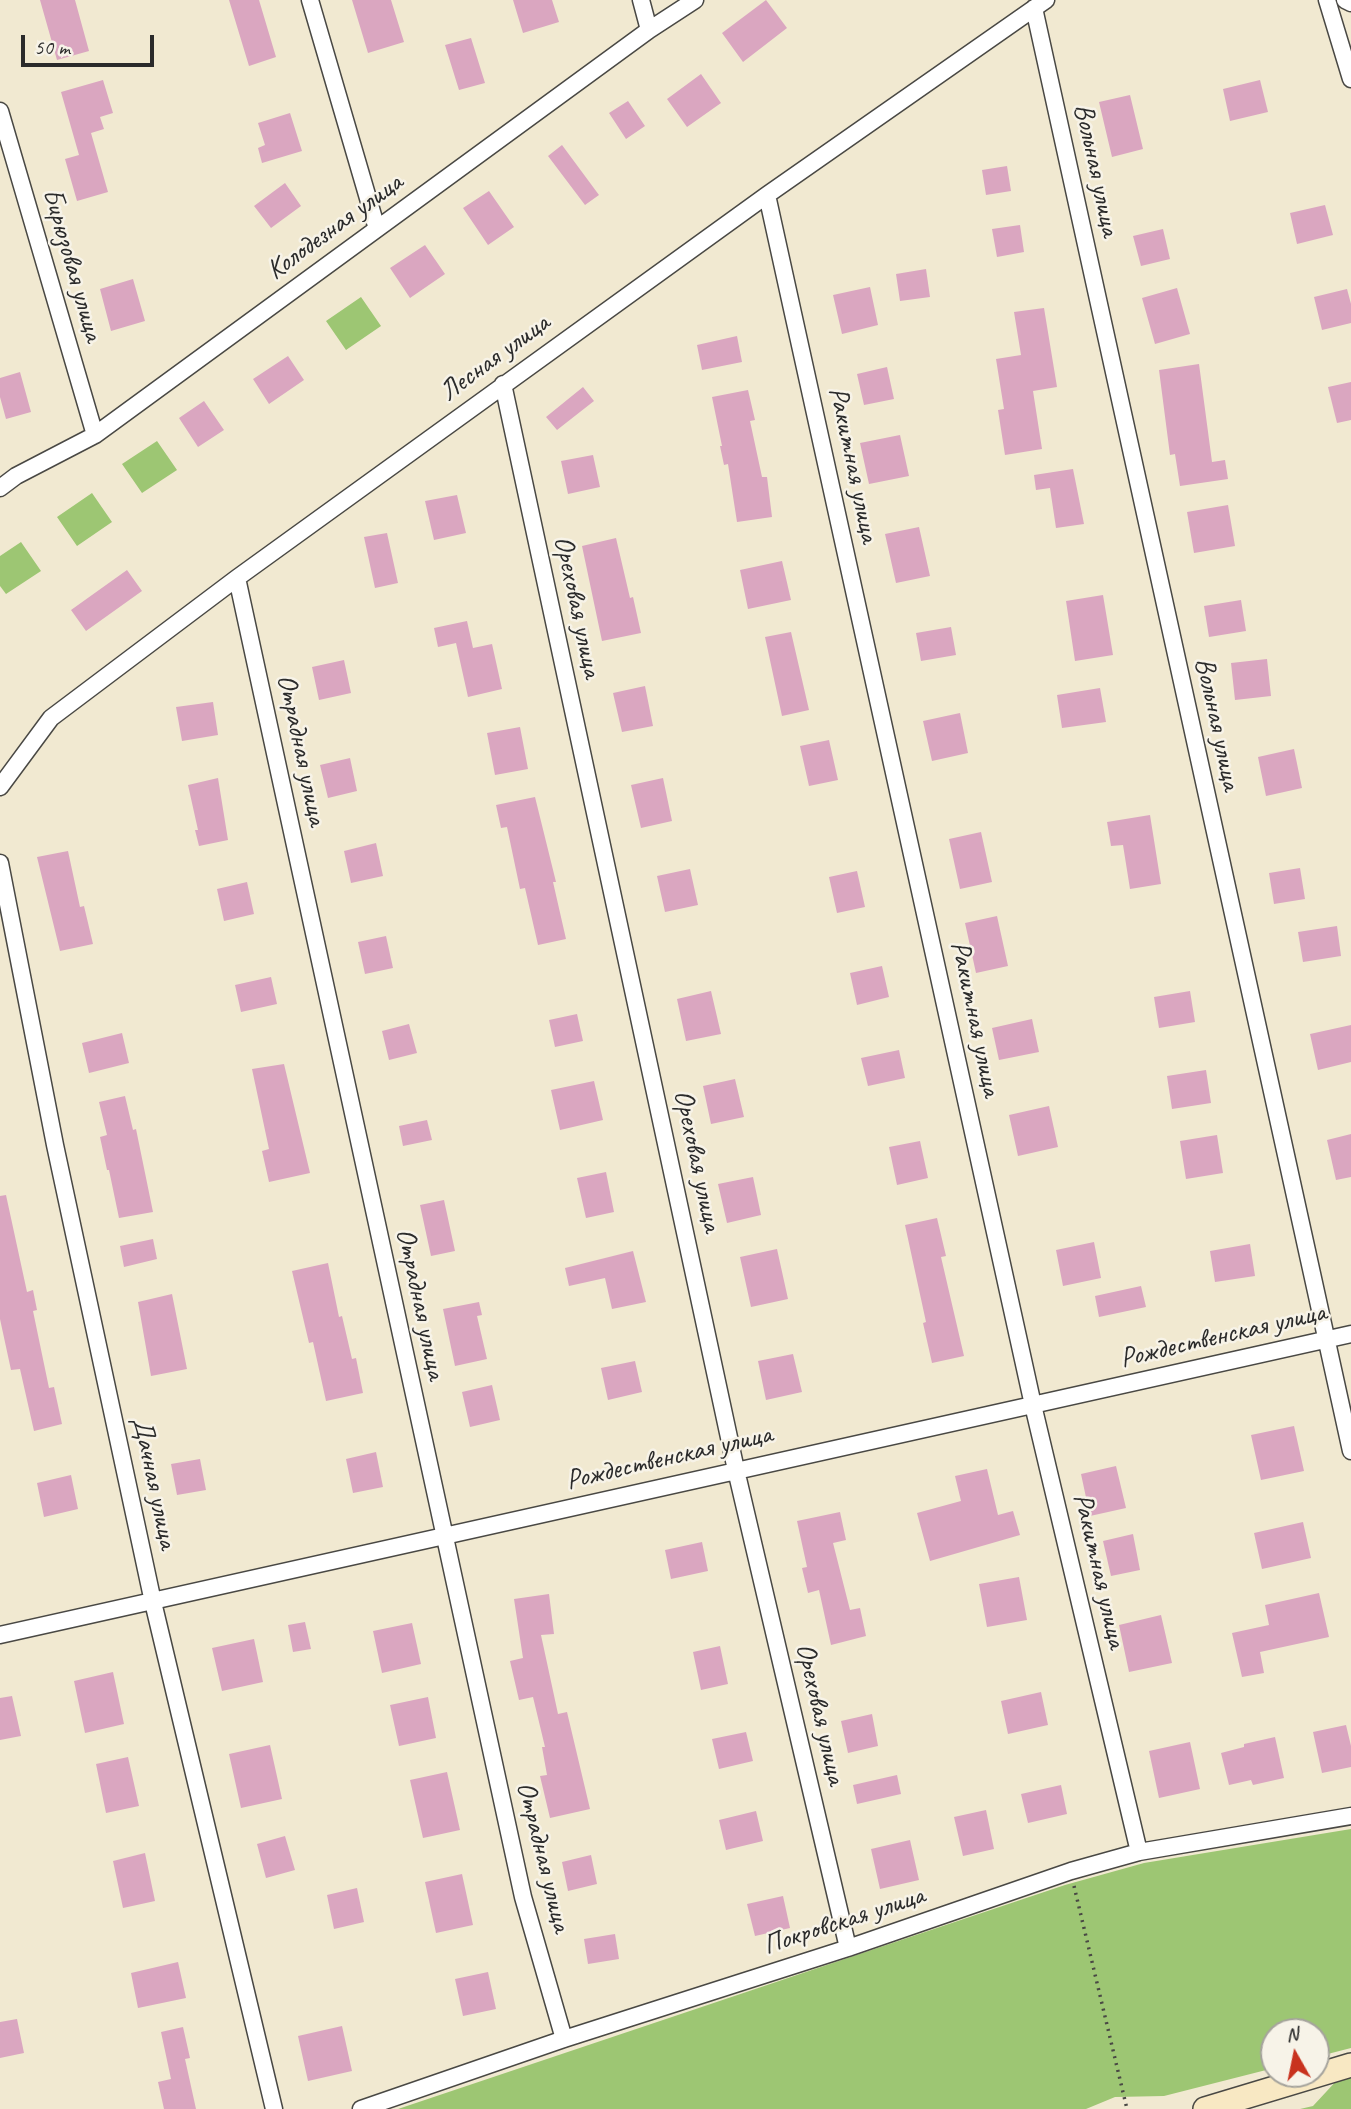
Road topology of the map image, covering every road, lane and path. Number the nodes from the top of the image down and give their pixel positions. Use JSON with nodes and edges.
{"nodes":[{"id":1,"x":310,"y":0,"type":"edge"},
{"id":2,"x":641,"y":0,"type":"edge"},
{"id":3,"x":695,"y":0,"type":"edge"},
{"id":4,"x":1327,"y":0,"type":"edge"},
{"id":5,"x":1345,"y":0,"type":"edge"},
{"id":6,"x":1040,"y":4,"type":"edge"},
{"id":7,"x":1351,"y":4,"type":"edge"},
{"id":8,"x":649,"y":30,"type":"junction"},
{"id":9,"x":1351,"y":79,"type":"edge"},
{"id":10,"x":0,"y":111,"type":"edge"},
{"id":11,"x":767,"y":195,"type":"junction"},
{"id":12,"x":377,"y":229,"type":"junction"},
{"id":13,"x":503,"y":384,"type":"junction"},
{"id":14,"x":94,"y":435,"type":"junction"},
{"id":15,"x":0,"y":488,"type":"edge"},
{"id":16,"x":237,"y":578,"type":"junction"},
{"id":17,"x":0,"y":787,"type":"edge"},
{"id":18,"x":0,"y":863,"type":"edge"},
{"id":19,"x":1351,"y":1334,"type":"edge"},
{"id":20,"x":1325,"y":1340,"type":"junction"},
{"id":21,"x":1033,"y":1405,"type":"junction"},
{"id":22,"x":1351,"y":1451,"type":"edge"},
{"id":23,"x":736,"y":1470,"type":"junction"},
{"id":24,"x":443,"y":1536,"type":"junction"},
{"id":25,"x":153,"y":1602,"type":"junction"},
{"id":26,"x":0,"y":1635,"type":"edge"},
{"id":27,"x":1351,"y":1816,"type":"edge"},
{"id":28,"x":1139,"y":1852,"type":"junction"},
{"id":29,"x":1071,"y":1871,"type":"junction"},
{"id":30,"x":1086,"y":1885,"type":"dead end"},
{"id":31,"x":1075,"y":1888,"type":"junction"},
{"id":32,"x":848,"y":1948,"type":"junction"},
{"id":33,"x":564,"y":2039,"type":"junction"},
{"id":34,"x":1351,"y":2065,"type":"edge"},
{"id":35,"x":274,"y":2109,"type":"edge"},
{"id":36,"x":361,"y":2109,"type":"edge"},
{"id":37,"x":1127,"y":2109,"type":"edge"},
{"id":38,"x":1205,"y":2109,"type":"edge"}],
"edges":[{"from":1,"to":12,"type":"street"},
{"from":2,"to":8,"type":"street"},
{"from":3,"to":8,"type":"street","name":"Колодезная улица"},
{"from":4,"to":9,"type":"street"},
{"from":5,"to":7,"type":"street"},
{"from":6,"to":11,"type":"street","name":"Лесная улица"},
{"from":6,"to":20,"type":"street","name":"Вольная улица"},
{"from":8,"to":12,"type":"street","name":"Колодезная улица"},
{"from":10,"to":14,"type":"street","name":"Бирюзовая улица"},
{"from":11,"to":13,"type":"street","name":"Лесная улица"},
{"from":11,"to":21,"type":"street","name":"Ракитная улица"},
{"from":12,"to":14,"type":"street","name":"Колодезная улица"},
{"from":13,"to":16,"type":"street","name":"Лесная улица"},
{"from":13,"to":23,"type":"street","name":"Ореховая улица"},
{"from":14,"to":15,"type":"street","name":"Колодезная улица"},
{"from":16,"to":17,"type":"street","name":"Лесная улица"},
{"from":16,"to":24,"type":"street","name":"Отрадная улица"},
{"from":18,"to":25,"type":"street","name":"Дачная улица"},
{"from":19,"to":20,"type":"street","name":"Рождественская улица"},
{"from":20,"to":21,"type":"street","name":"Рождественская улица"},
{"from":20,"to":22,"type":"street","name":"Вольная улица"},
{"from":21,"to":23,"type":"street","name":"Рождественская улица"},
{"from":21,"to":28,"type":"street","name":"Ракитная улица"},
{"from":23,"to":24,"type":"street","name":"Рождественская улица"},
{"from":23,"to":32,"type":"street","name":"Ореховая улица"},
{"from":24,"to":25,"type":"street","name":"Рождественская улица"},
{"from":24,"to":33,"type":"street","name":"Отрадная улица"},
{"from":25,"to":26,"type":"street","name":"Рождественская улица"},
{"from":25,"to":35,"type":"street","name":"Дачная улица"},
{"from":27,"to":28,"type":"street","name":"Покровская улица"},
{"from":28,"to":29,"type":"street","name":"Покровская улица"},
{"from":29,"to":31,"type":"path"},
{"from":29,"to":32,"type":"street","name":"Покровская улица"},
{"from":30,"to":31,"type":"path"},
{"from":31,"to":37,"type":"path"},
{"from":32,"to":33,"type":"street","name":"Покровская улица"},
{"from":33,"to":36,"type":"street","name":"Покровская улица"},
{"from":34,"to":38,"type":"main road"}]}
